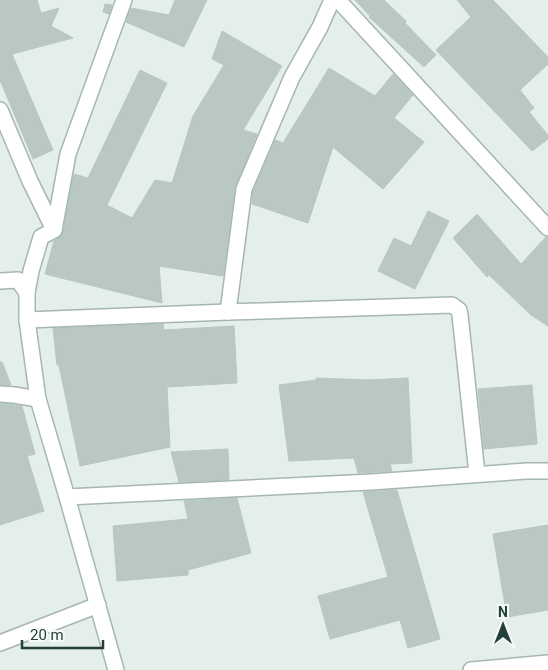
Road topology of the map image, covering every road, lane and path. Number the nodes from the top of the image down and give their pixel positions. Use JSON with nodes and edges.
{"nodes":[{"id":1,"x":124,"y":0,"type":"edge"},
{"id":2,"x":332,"y":0,"type":"edge"},
{"id":3,"x":338,"y":0,"type":"edge"},
{"id":4,"x":0,"y":110,"type":"edge"},
{"id":5,"x":548,"y":228,"type":"edge"},
{"id":6,"x":54,"y":230,"type":"junction"},
{"id":7,"x":0,"y":281,"type":"edge"},
{"id":8,"x":27,"y":293,"type":"junction"},
{"id":9,"x":228,"y":312,"type":"junction"},
{"id":10,"x":27,"y":320,"type":"junction"},
{"id":11,"x":0,"y":394,"type":"edge"},
{"id":12,"x":38,"y":399,"type":"junction"},
{"id":13,"x":548,"y":471,"type":"edge"},
{"id":14,"x":477,"y":474,"type":"junction"},
{"id":15,"x":67,"y":497,"type":"junction"},
{"id":16,"x":98,"y":605,"type":"junction"},
{"id":17,"x":0,"y":643,"type":"edge"},
{"id":18,"x":548,"y":663,"type":"edge"},
{"id":19,"x":116,"y":670,"type":"edge"},
{"id":20,"x":471,"y":670,"type":"edge"}],
"edges":[{"from":1,"to":6,"type":"street"},
{"from":2,"to":9,"type":"street"},
{"from":3,"to":5,"type":"street"},
{"from":4,"to":6,"type":"street"},
{"from":6,"to":8,"type":"street"},
{"from":7,"to":8,"type":"street"},
{"from":8,"to":10,"type":"street"},
{"from":9,"to":10,"type":"street"},
{"from":9,"to":14,"type":"street"},
{"from":10,"to":12,"type":"street"},
{"from":11,"to":12,"type":"street"},
{"from":12,"to":15,"type":"street"},
{"from":13,"to":14,"type":"street"},
{"from":14,"to":15,"type":"street"},
{"from":15,"to":16,"type":"street"},
{"from":16,"to":17,"type":"street"},
{"from":16,"to":19,"type":"street"},
{"from":18,"to":20,"type":"street"}]}
